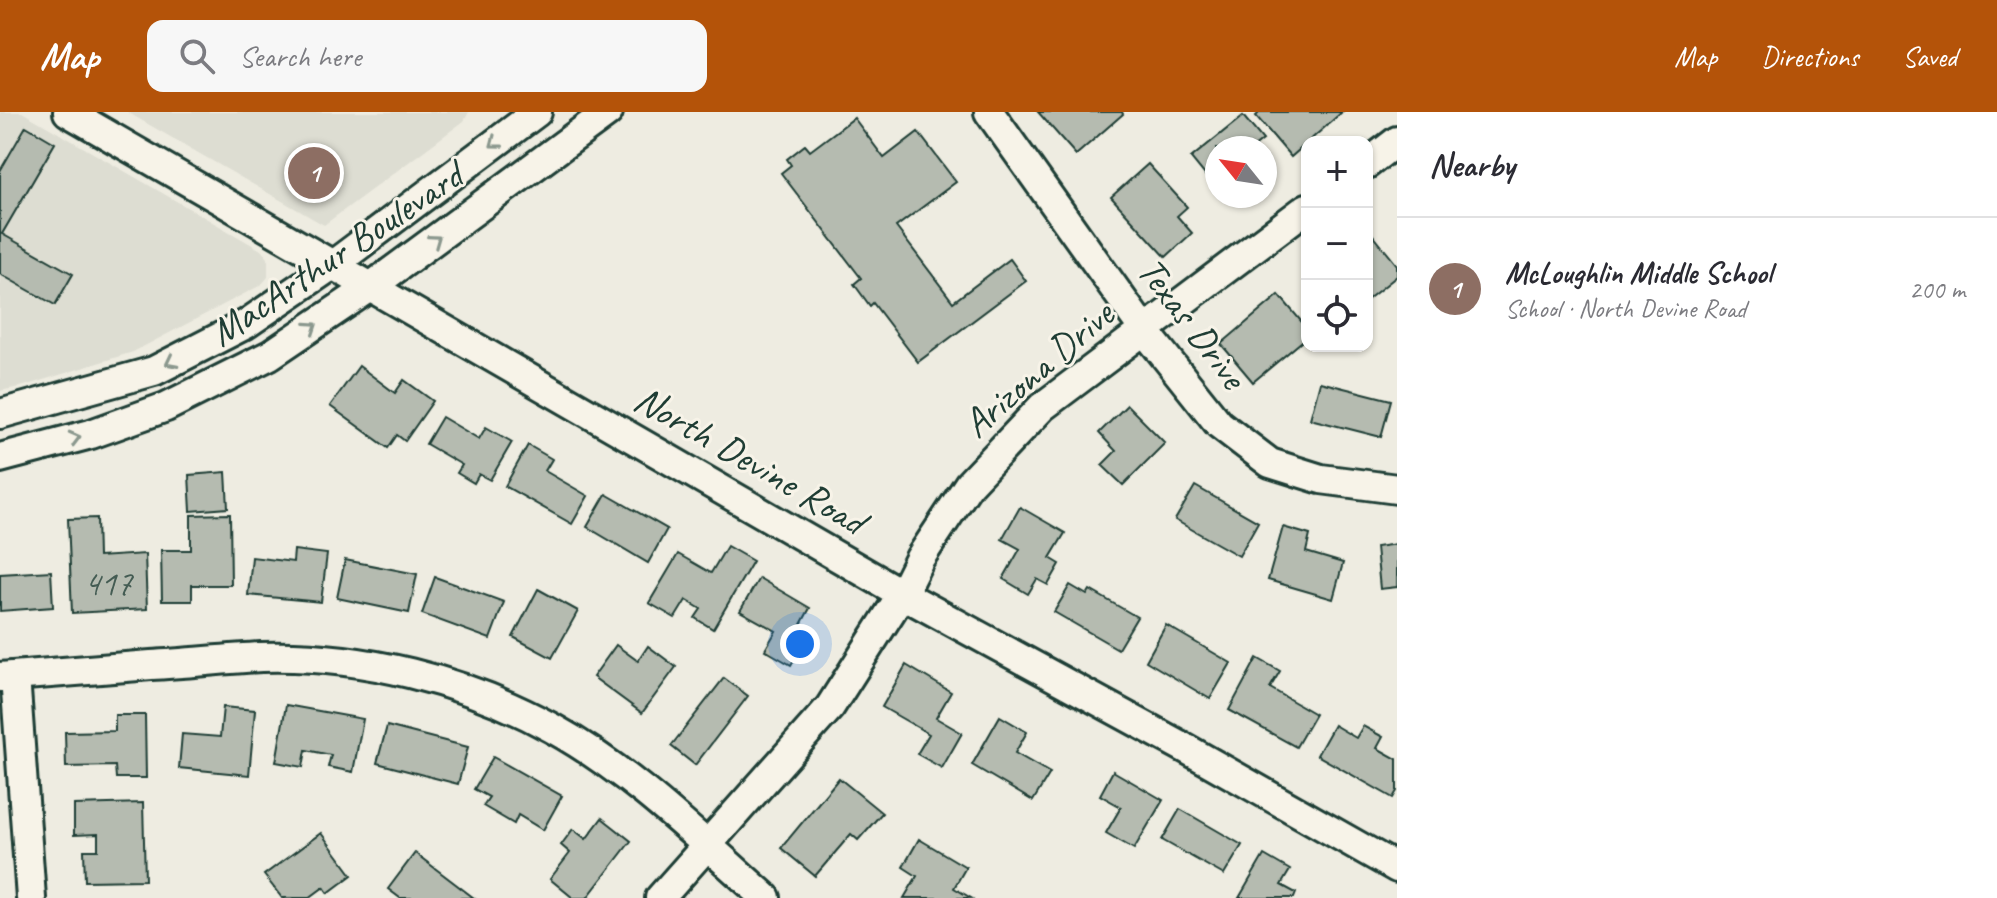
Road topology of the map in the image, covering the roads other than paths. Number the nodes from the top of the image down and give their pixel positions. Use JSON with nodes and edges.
{"nodes":[{"id":1,"x":68,"y":112,"type":"edge"},
{"id":2,"x":537,"y":112,"type":"edge"},
{"id":3,"x":608,"y":112,"type":"edge"},
{"id":4,"x":989,"y":112,"type":"edge"},
{"id":5,"x":1397,"y":141,"type":"edge"},
{"id":6,"x":1373,"y":159,"type":"edge"},
{"id":7,"x":1301,"y":212,"type":"edge"},
{"id":8,"x":334,"y":264,"type":"junction"},
{"id":9,"x":372,"y":286,"type":"junction"},
{"id":10,"x":1144,"y":330,"type":"junction"},
{"id":11,"x":0,"y":414,"type":"edge"},
{"id":12,"x":0,"y":458,"type":"edge"},
{"id":13,"x":1397,"y":489,"type":"edge"},
{"id":14,"x":902,"y":594,"type":"junction"},
{"id":15,"x":8,"y":676,"type":"edge"},
{"id":16,"x":706,"y":846,"type":"junction"},
{"id":17,"x":1397,"y":868,"type":"edge"},
{"id":18,"x":31,"y":898,"type":"edge"},
{"id":19,"x":660,"y":898,"type":"edge"},
{"id":20,"x":766,"y":898,"type":"edge"}],
"edges":[{"from":1,"to":8,"type":"street","name":"North Devine Road"},
{"from":2,"to":8,"type":"street","name":"MacArthur Boulevard","one_way":true},
{"from":9,"to":3,"type":"street","name":"MacArthur Boulevard","one_way":true},
{"from":4,"to":10,"type":"street","name":"Texas Drive"},
{"from":5,"to":6,"type":"street"},
{"from":7,"to":10,"type":"street","name":"Arizona Drive"},
{"from":8,"to":9,"type":"street","name":"North Devine Road"},
{"from":8,"to":11,"type":"street","name":"MacArthur Boulevard","one_way":true},
{"from":12,"to":9,"type":"street","name":"MacArthur Boulevard","one_way":true},
{"from":9,"to":14,"type":"street","name":"North Devine Road"},
{"from":10,"to":13,"type":"street","name":"Texas Drive"},
{"from":10,"to":14,"type":"street","name":"Arizona Drive"},
{"from":14,"to":16,"type":"street","name":"Arizona Drive"},
{"from":14,"to":17,"type":"street","name":"North Devine Road"},
{"from":15,"to":16,"type":"street"},
{"from":15,"to":18,"type":"street"},
{"from":16,"to":19,"type":"street","name":"Arizona Drive"},
{"from":16,"to":20,"type":"street"}]}
